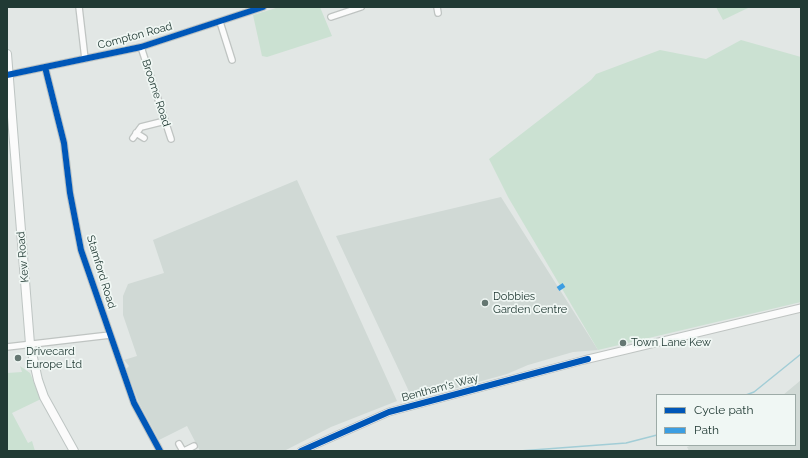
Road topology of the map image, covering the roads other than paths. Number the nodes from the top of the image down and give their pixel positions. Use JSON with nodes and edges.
{"nodes":[{"id":1,"x":79,"y":7,"type":"edge"},
{"id":2,"x":263,"y":7,"type":"edge"},
{"id":3,"x":361,"y":7,"type":"edge"},
{"id":4,"x":331,"y":17,"type":"dead end"},
{"id":5,"x":220,"y":22,"type":"junction"},
{"id":6,"x":141,"y":47,"type":"junction"},
{"id":7,"x":7,"y":54,"type":"edge"},
{"id":8,"x":85,"y":59,"type":"junction"},
{"id":9,"x":232,"y":60,"type":"dead end"},
{"id":10,"x":45,"y":67,"type":"junction"},
{"id":11,"x":8,"y":74,"type":"edge"},
{"id":12,"x":165,"y":121,"type":"junction"},
{"id":13,"x":144,"y":138,"type":"dead end"},
{"id":14,"x":171,"y":139,"type":"dead end"},
{"id":15,"x":801,"y":308,"type":"edge"},
{"id":16,"x":110,"y":335,"type":"junction"},
{"id":17,"x":30,"y":344,"type":"junction"},
{"id":18,"x":7,"y":347,"type":"edge"},
{"id":19,"x":179,"y":444,"type":"dead end"},
{"id":20,"x":194,"y":446,"type":"dead end"},
{"id":21,"x":74,"y":451,"type":"edge"},
{"id":22,"x":160,"y":451,"type":"edge"},
{"id":23,"x":183,"y":451,"type":"edge"},
{"id":24,"x":302,"y":451,"type":"edge"}],
"edges":[{"from":1,"to":8,"type":"street"},
{"from":2,"to":5,"type":"street","name":"Compton Road"},
{"from":3,"to":4,"type":"street"},
{"from":5,"to":6,"type":"street","name":"Compton Road"},
{"from":5,"to":9,"type":"street"},
{"from":6,"to":8,"type":"street","name":"Compton Road"},
{"from":6,"to":12,"type":"street","name":"Broome Road"},
{"from":7,"to":11,"type":"main road","name":"Kew Road"},
{"from":8,"to":10,"type":"street","name":"Compton Road"},
{"from":10,"to":11,"type":"street","name":"Compton Road"},
{"from":10,"to":16,"type":"street","name":"Stamford Road"},
{"from":11,"to":17,"type":"main road","name":"Kew Road"},
{"from":12,"to":13,"type":"street"},
{"from":12,"to":14,"type":"street","name":"Broome Road"},
{"from":15,"to":24,"type":"street","name":"Bentham's Way"},
{"from":16,"to":17,"type":"street"},
{"from":16,"to":22,"type":"street","name":"Stamford Road"},
{"from":17,"to":18,"type":"street"},
{"from":17,"to":21,"type":"main road","name":"Kew Road"},
{"from":19,"to":23,"type":"street"},
{"from":20,"to":23,"type":"street"}]}
